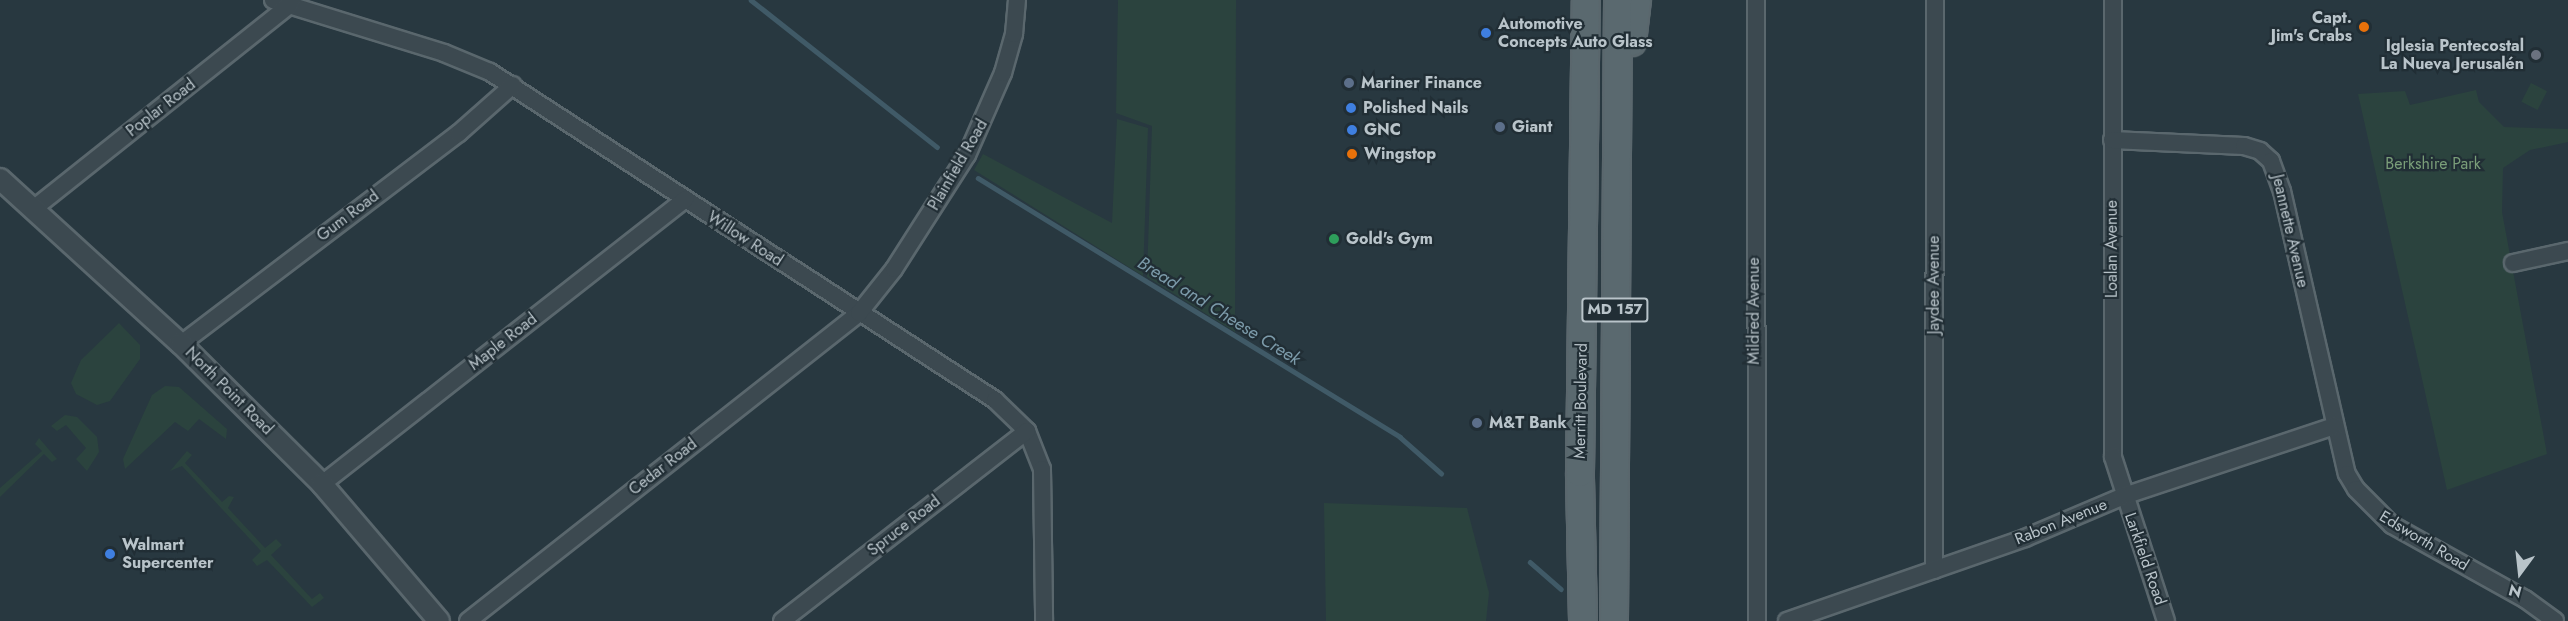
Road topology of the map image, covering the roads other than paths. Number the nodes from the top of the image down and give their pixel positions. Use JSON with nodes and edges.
{"nodes":[{"id":1,"x":273,"y":0,"type":"edge"},
{"id":2,"x":1017,"y":0,"type":"edge"},
{"id":3,"x":1568,"y":0,"type":"edge"},
{"id":4,"x":1586,"y":0,"type":"edge"},
{"id":5,"x":1617,"y":0,"type":"edge"},
{"id":6,"x":1637,"y":0,"type":"edge"},
{"id":7,"x":1756,"y":0,"type":"edge"},
{"id":8,"x":1935,"y":0,"type":"edge"},
{"id":9,"x":2113,"y":0,"type":"edge"},
{"id":10,"x":290,"y":5,"type":"junction"},
{"id":11,"x":1585,"y":62,"type":"junction"},
{"id":12,"x":513,"y":85,"type":"junction"},
{"id":13,"x":2112,"y":141,"type":"junction"},
{"id":14,"x":1616,"y":145,"type":"junction"},
{"id":15,"x":0,"y":179,"type":"edge"},
{"id":16,"x":685,"y":199,"type":"junction"},
{"id":17,"x":32,"y":210,"type":"junction"},
{"id":18,"x":2568,"y":251,"type":"edge"},
{"id":19,"x":2513,"y":263,"type":"dead end"},
{"id":20,"x":859,"y":313,"type":"junction"},
{"id":21,"x":181,"y":344,"type":"junction"},
{"id":22,"x":2335,"y":426,"type":"junction"},
{"id":23,"x":1027,"y":431,"type":"junction"},
{"id":24,"x":322,"y":484,"type":"junction"},
{"id":25,"x":2124,"y":496,"type":"junction"},
{"id":26,"x":1934,"y":570,"type":"junction"},
{"id":27,"x":1585,"y":587,"type":"junction"},
{"id":28,"x":439,"y":621,"type":"edge"},
{"id":29,"x":468,"y":621,"type":"edge"},
{"id":30,"x":782,"y":621,"type":"edge"},
{"id":31,"x":1044,"y":621,"type":"edge"},
{"id":32,"x":1583,"y":621,"type":"edge"},
{"id":33,"x":1593,"y":621,"type":"edge"},
{"id":34,"x":1614,"y":621,"type":"edge"},
{"id":35,"x":1757,"y":621,"type":"edge"},
{"id":36,"x":1787,"y":621,"type":"edge"},
{"id":37,"x":2166,"y":621,"type":"edge"},
{"id":38,"x":2555,"y":621,"type":"edge"}],
"edges":[{"from":1,"to":10,"type":"street","name":"Willow Road"},
{"from":2,"to":20,"type":"street","name":"Plainfield Road"},
{"from":3,"to":11,"type":"main road"},
{"from":4,"to":11,"type":"main road","name":"Merritt Boulevard","number":"MD 157"},
{"from":5,"to":14,"type":"main road","name":"Merritt Boulevard","number":"MD 157"},
{"from":6,"to":14,"type":"main road"},
{"from":7,"to":35,"type":"street","name":"Mildred Avenue"},
{"from":8,"to":26,"type":"street","name":"Jaydee Avenue"},
{"from":9,"to":13,"type":"street","name":"Loalan Avenue"},
{"from":10,"to":12,"type":"street","name":"Willow Road"},
{"from":10,"to":17,"type":"street","name":"Poplar Road"},
{"from":11,"to":27,"type":"main road","name":"Merritt Boulevard","number":"MD 157"},
{"from":12,"to":16,"type":"street","name":"Willow Road"},
{"from":12,"to":21,"type":"street","name":"Gum Road"},
{"from":13,"to":22,"type":"street","name":"Jeannette Avenue"},
{"from":13,"to":25,"type":"street","name":"Loalan Avenue"},
{"from":14,"to":34,"type":"main road","name":"Merritt Boulevard","number":"MD 157"},
{"from":15,"to":17,"type":"street","name":"North Point Road"},
{"from":16,"to":20,"type":"street","name":"Willow Road"},
{"from":16,"to":24,"type":"street","name":"Maple Road"},
{"from":17,"to":21,"type":"street","name":"North Point Road"},
{"from":18,"to":19,"type":"street"},
{"from":20,"to":23,"type":"street","name":"Willow Road"},
{"from":20,"to":29,"type":"street","name":"Cedar Road"},
{"from":21,"to":24,"type":"street","name":"North Point Road"},
{"from":22,"to":25,"type":"street","name":"Rabon Avenue"},
{"from":22,"to":38,"type":"street","name":"Edsworth Road"},
{"from":23,"to":30,"type":"street","name":"Spruce Road"},
{"from":23,"to":31,"type":"street","name":"Willow Road"},
{"from":24,"to":28,"type":"street","name":"North Point Road"},
{"from":25,"to":26,"type":"street","name":"Rabon Avenue"},
{"from":25,"to":37,"type":"street","name":"Larkfield Road"},
{"from":26,"to":36,"type":"street","name":"Rabon Avenue"},
{"from":27,"to":32,"type":"main road","name":"Merritt Boulevard","number":"MD 157"},
{"from":27,"to":33,"type":"main road"}]}
